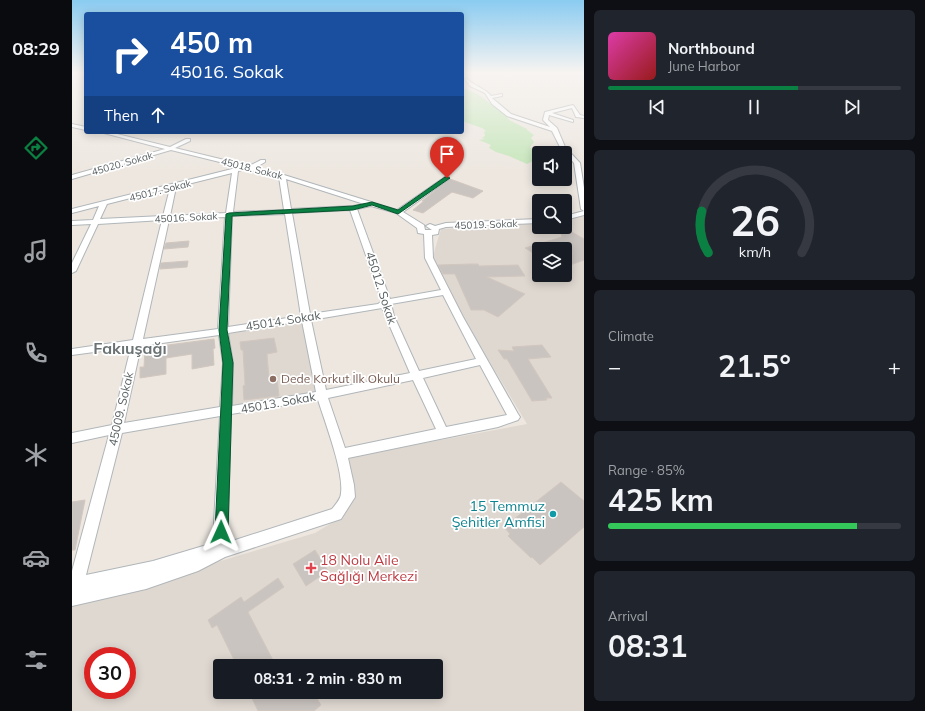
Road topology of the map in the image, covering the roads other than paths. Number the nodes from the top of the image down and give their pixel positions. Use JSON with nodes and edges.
{"nodes":[{"id":1,"x":498,"y":106,"type":"edge"},
{"id":2,"x":572,"y":106,"type":"edge"},
{"id":3,"x":573,"y":106,"type":"edge"},
{"id":4,"x":547,"y":113,"type":"junction"},
{"id":5,"x":584,"y":117,"type":"edge"},
{"id":6,"x":571,"y":120,"type":"dead end"},
{"id":7,"x":74,"y":127,"type":"edge"},
{"id":8,"x":84,"y":129,"type":"edge"},
{"id":9,"x":554,"y":130,"type":"junction"},
{"id":10,"x":112,"y":134,"type":"edge"},
{"id":11,"x":188,"y":140,"type":"dead end"},
{"id":12,"x":172,"y":148,"type":"junction"},
{"id":13,"x":263,"y":161,"type":"dead end"},
{"id":14,"x":249,"y":167,"type":"junction"},
{"id":15,"x":235,"y":171,"type":"junction"},
{"id":16,"x":282,"y":176,"type":"junction"},
{"id":17,"x":72,"y":177,"type":"edge"},
{"id":18,"x":447,"y":178,"type":"dead end"},
{"id":19,"x":173,"y":187,"type":"junction"},
{"id":20,"x":104,"y":203,"type":"junction"},
{"id":21,"x":372,"y":204,"type":"junction"},
{"id":22,"x":353,"y":208,"type":"junction"},
{"id":23,"x":584,"y":209,"type":"edge"},
{"id":24,"x":72,"y":211,"type":"edge"},
{"id":25,"x":287,"y":211,"type":"junction"},
{"id":26,"x":398,"y":212,"type":"junction"},
{"id":27,"x":584,"y":213,"type":"edge"},
{"id":28,"x":229,"y":214,"type":"junction"},
{"id":29,"x":572,"y":216,"type":"edge"},
{"id":30,"x":166,"y":218,"type":"junction"},
{"id":31,"x":532,"y":221,"type":"edge"},
{"id":32,"x":95,"y":222,"type":"junction"},
{"id":33,"x":72,"y":223,"type":"edge"},
{"id":34,"x":428,"y":230,"type":"junction"},
{"id":35,"x":72,"y":271,"type":"edge"},
{"id":36,"x":446,"y":292,"type":"junction"},
{"id":37,"x":387,"y":302,"type":"junction"},
{"id":38,"x":306,"y":318,"type":"junction"},
{"id":39,"x":223,"y":330,"type":"junction"},
{"id":40,"x":136,"y":343,"type":"junction"},
{"id":41,"x":72,"y":352,"type":"edge"},
{"id":42,"x":483,"y":361,"type":"junction"},
{"id":43,"x":416,"y":374,"type":"junction"},
{"id":44,"x":322,"y":395,"type":"junction"},
{"id":45,"x":226,"y":412,"type":"junction"},
{"id":46,"x":117,"y":429,"type":"junction"},
{"id":47,"x":443,"y":432,"type":"junction"},
{"id":48,"x":72,"y":438,"type":"edge"},
{"id":49,"x":341,"y":454,"type":"junction"},
{"id":50,"x":222,"y":551,"type":"junction"},
{"id":51,"x":73,"y":589,"type":"edge"}],
"edges":[{"from":1,"to":9,"type":"street"},
{"from":2,"to":4,"type":"street"},
{"from":3,"to":5,"type":"street"},
{"from":4,"to":6,"type":"street"},
{"from":4,"to":9,"type":"street"},
{"from":7,"to":8,"type":"street"},
{"from":9,"to":23,"type":"street"},
{"from":10,"to":12,"type":"street","name":"45018. Sokak"},
{"from":11,"to":12,"type":"street","name":"45020. Sokak"},
{"from":12,"to":14,"type":"street","name":"45018. Sokak"},
{"from":12,"to":17,"type":"street","name":"45020. Sokak"},
{"from":13,"to":14,"type":"street","name":"45017. Sokak"},
{"from":14,"to":15,"type":"street","name":"45017. Sokak"},
{"from":14,"to":16,"type":"street","name":"45018. Sokak"},
{"from":15,"to":19,"type":"street","name":"45017. Sokak"},
{"from":15,"to":28,"type":"street"},
{"from":16,"to":21,"type":"street","name":"45018. Sokak"},
{"from":16,"to":25,"type":"street"},
{"from":18,"to":26,"type":"street"},
{"from":19,"to":20,"type":"street","name":"45017. Sokak"},
{"from":19,"to":30,"type":"street","name":"45009. Sokak"},
{"from":20,"to":24,"type":"street","name":"45017. Sokak"},
{"from":20,"to":32,"type":"street"},
{"from":21,"to":22,"type":"street","name":"45016. Sokak"},
{"from":21,"to":26,"type":"street","name":"45018. Sokak"},
{"from":22,"to":25,"type":"street","name":"45016. Sokak"},
{"from":22,"to":37,"type":"street","name":"45012. Sokak"},
{"from":25,"to":28,"type":"street","name":"45016. Sokak"},
{"from":25,"to":38,"type":"street"},
{"from":26,"to":34,"type":"street","name":"45018. Sokak"},
{"from":27,"to":29,"type":"street"},
{"from":28,"to":30,"type":"street","name":"45016. Sokak"},
{"from":28,"to":39,"type":"street"},
{"from":30,"to":32,"type":"street","name":"45016. Sokak"},
{"from":30,"to":40,"type":"street","name":"45009. Sokak"},
{"from":31,"to":34,"type":"street","name":"45019. Sokak"},
{"from":32,"to":33,"type":"street","name":"45016. Sokak"},
{"from":32,"to":35,"type":"street"},
{"from":34,"to":36,"type":"street"},
{"from":36,"to":37,"type":"street","name":"45014. Sokak"},
{"from":36,"to":42,"type":"street"},
{"from":37,"to":38,"type":"street","name":"45014. Sokak"},
{"from":37,"to":43,"type":"street","name":"45012. Sokak"},
{"from":38,"to":39,"type":"street","name":"45014. Sokak"},
{"from":38,"to":44,"type":"street"},
{"from":39,"to":40,"type":"street","name":"45014. Sokak"},
{"from":39,"to":45,"type":"street"},
{"from":40,"to":41,"type":"street","name":"45014. Sokak"},
{"from":40,"to":46,"type":"street","name":"45009. Sokak"},
{"from":42,"to":43,"type":"street","name":"45013. Sokak"},
{"from":42,"to":47,"type":"street"},
{"from":43,"to":44,"type":"street","name":"45013. Sokak"},
{"from":43,"to":47,"type":"street","name":"45012. Sokak"},
{"from":44,"to":45,"type":"street","name":"45013. Sokak"},
{"from":44,"to":49,"type":"street"},
{"from":45,"to":46,"type":"street","name":"45013. Sokak"},
{"from":45,"to":50,"type":"street"},
{"from":46,"to":48,"type":"street","name":"45013. Sokak"},
{"from":46,"to":51,"type":"street","name":"45009. Sokak"},
{"from":47,"to":49,"type":"street"},
{"from":49,"to":50,"type":"street"},
{"from":50,"to":51,"type":"street"}]}
